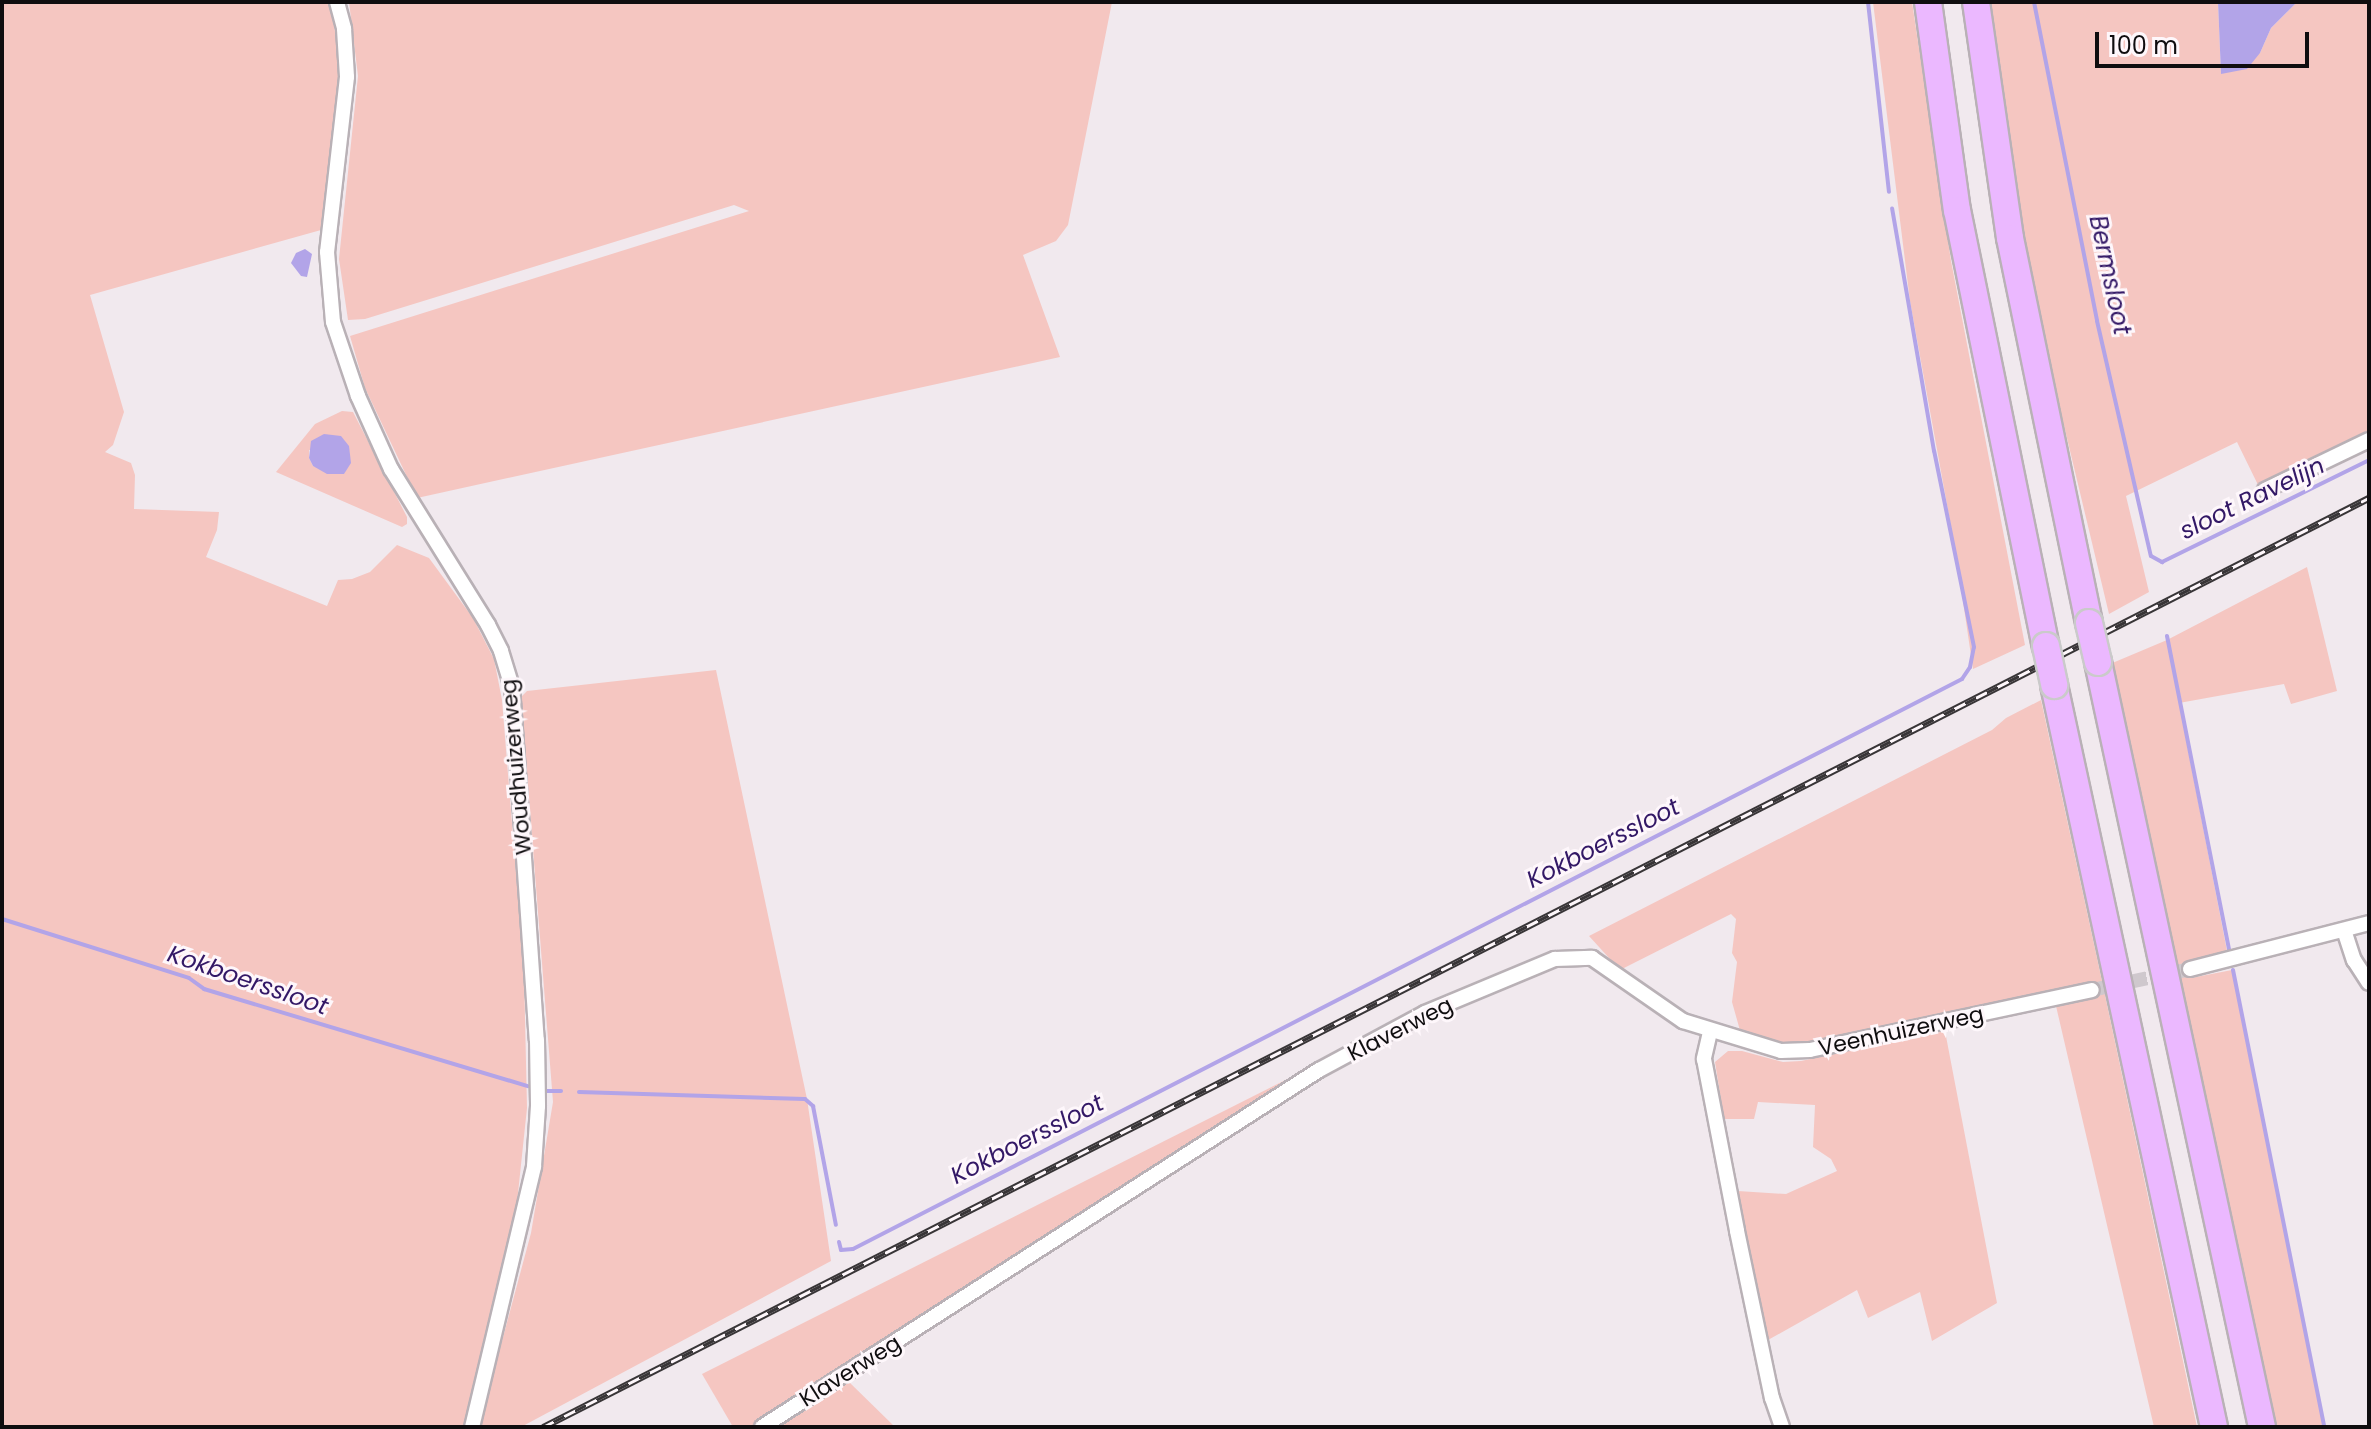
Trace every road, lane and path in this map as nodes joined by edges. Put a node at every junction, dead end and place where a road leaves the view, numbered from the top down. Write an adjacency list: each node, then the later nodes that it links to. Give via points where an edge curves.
1 (337, 2): 12 (street, Woudhuizerweg, via 347,77 327,252 333,322 391,469 488,625 512,686 538,1106 534,1167)
2 (1928, 2): 15 (highway, bridge, via 1957,210)
3 (1976, 2): 16 (highway, bridge, via 2010,238)
4 (2369, 440): 5 (street)
5 (2265, 490)
6 (2369, 923): 7 (street)
7 (2344, 930): 8 (street); 9 (street)
8 (2190, 969)
9 (2369, 983)
10 (2092, 990): 11 (street, Veenhuizerweg, via 1797,1052 1765,1049)
11 (1710, 1032): 13 (street, Klaverweg, via 1675,1016 1585,956 1555,959 1425,1013 1319,1070); 14 (street, via 1704,1059 1762,1353)
12 (472, 1427)
13 (762, 1427)
14 (1782, 1427)
15 (2214, 1427)
16 (2262, 1427)

